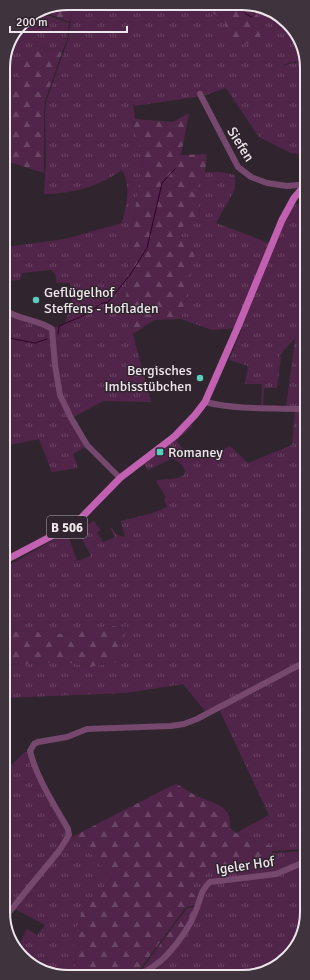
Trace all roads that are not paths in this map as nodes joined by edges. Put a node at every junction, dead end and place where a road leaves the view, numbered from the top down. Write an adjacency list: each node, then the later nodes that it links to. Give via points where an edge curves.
1 (200, 94): 2 (street, Siefen, via 238,167 251,177 267,184)
2 (300, 185)
3 (300, 191): 5 (main road, B 506, via 282,220)
4 (10, 313): 7 (street, via 52,329 60,395 87,445)
5 (205, 402): 6 (street, via 240,408); 7 (main road, B 506, via 174,436)
6 (300, 409)
7 (120, 478): 8 (main road, B 506, via 82,517)
8 (10, 558)
9 (300, 665): 11 (street, via 184,724 87,729 67,737 34,744 30,751 32,760 69,835)
10 (300, 863): 12 (street, Igeler Hof, via 276,874 210,882 203,890 194,915 177,942 167,955)
11 (10, 911)
12 (148, 970)

